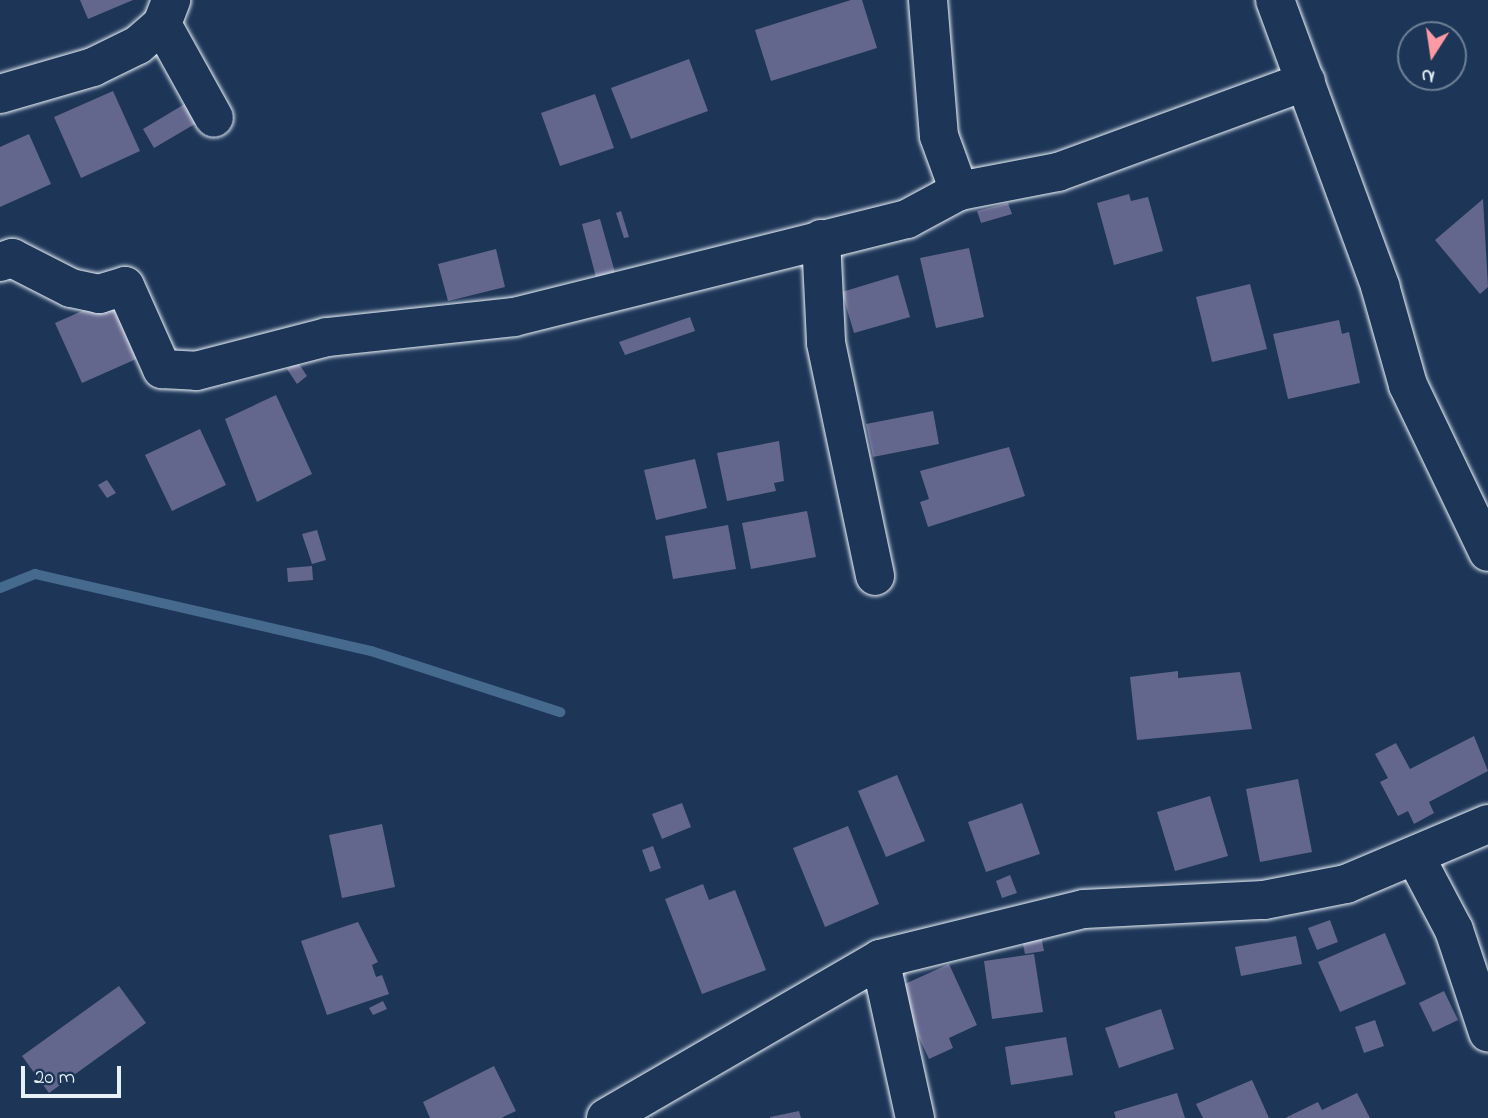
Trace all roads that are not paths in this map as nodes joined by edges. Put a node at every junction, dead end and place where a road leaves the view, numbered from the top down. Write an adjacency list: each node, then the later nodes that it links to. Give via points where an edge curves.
1 (928, 0): 7 (street, via 939,136)
2 (1275, 0): 4 (street)
3 (167, 12): 5 (street, via 93,67); 6 (street)
4 (1306, 82): 7 (street, via 1058,172); 10 (street, via 1380,286 1408,385)
5 (0, 94)
6 (214, 118)
7 (959, 191): 8 (street, via 907,219)
8 (821, 239): 9 (street, via 514,317 327,337 196,371 162,369 125,286 99,294 71,289 12,258); 11 (street, via 827,343)
9 (0, 262)
10 (1488, 552)
11 (875, 576)
12 (1488, 824): 13 (street)
13 (1416, 858): 14 (street, via 1305,892 1084,909); 15 (street, via 1454,930)
14 (880, 959): 16 (street); 17 (street)
15 (1488, 1032)
16 (606, 1118)
17 (915, 1118)

